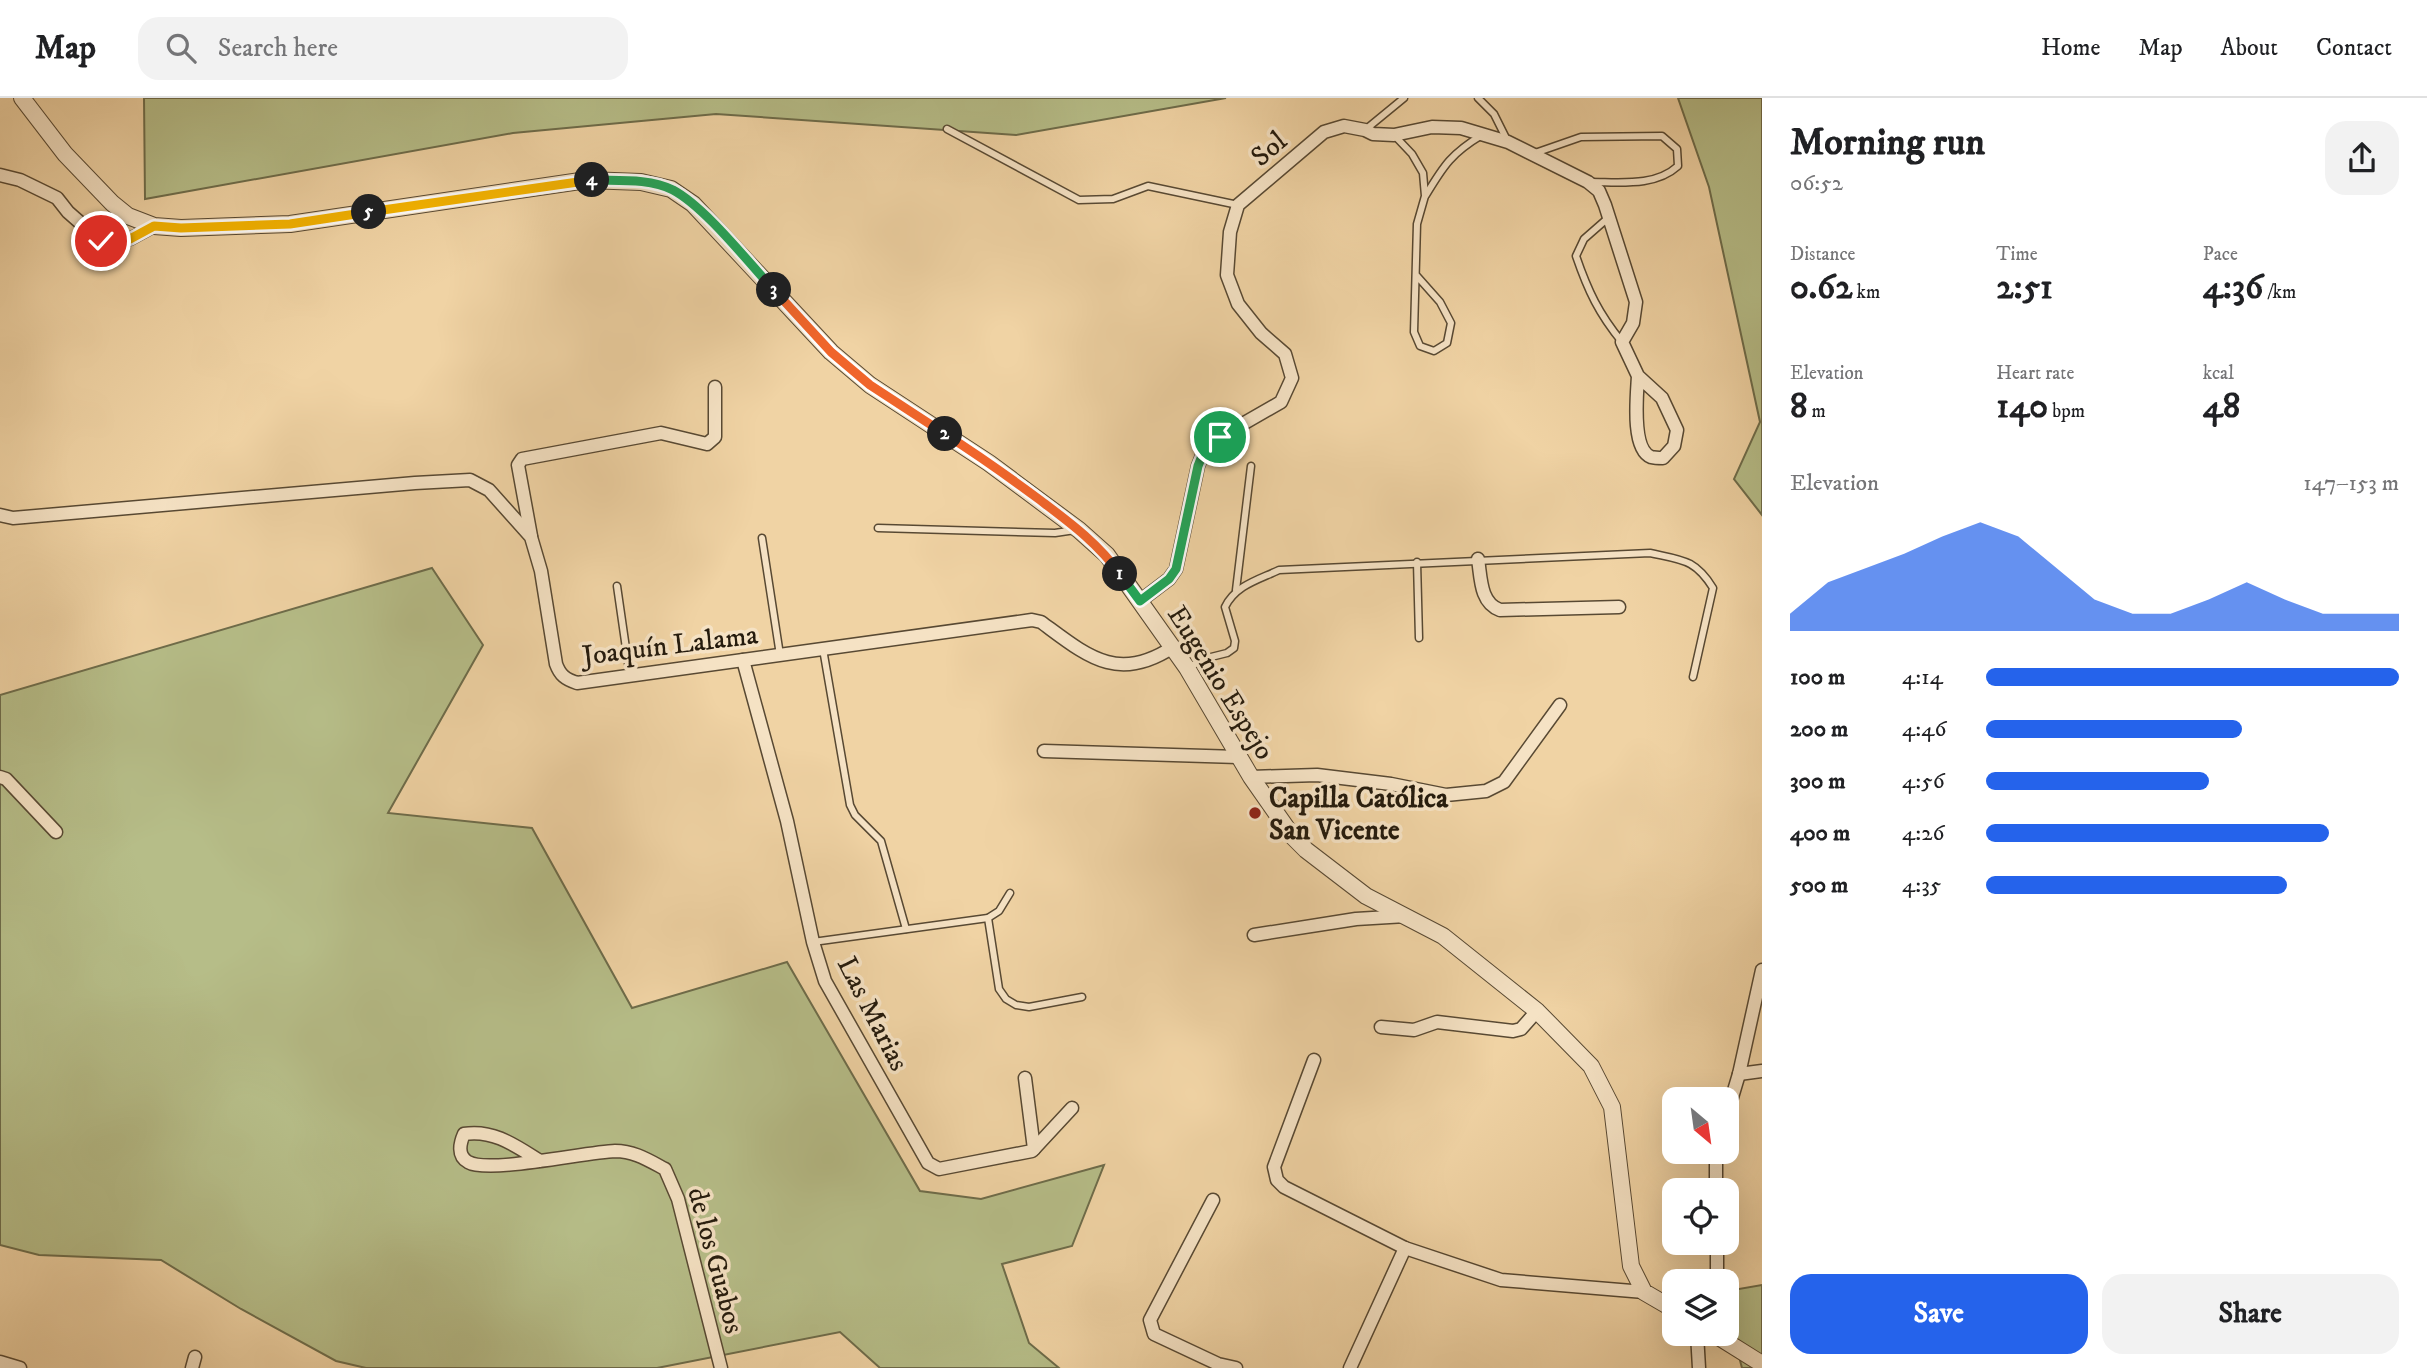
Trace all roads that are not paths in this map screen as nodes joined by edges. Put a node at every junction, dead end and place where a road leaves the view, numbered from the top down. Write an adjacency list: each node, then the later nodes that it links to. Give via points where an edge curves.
1 (22, 98): 15 (street, Eugenio Espejo, via 112,204)
2 (1404, 98): 5 (lane)
3 (1478, 98): 8 (lane, via 1494,114)
4 (947, 130): 13 (lane, via 1079,200 1114,200 1148,186)
5 (1365, 130): 7 (street, Sol); 13 (street, Sol, via 1345,126 1324,132)
6 (1482, 134): 7 (street, Sol, via 1432,128); 8 (street, Sol); 12 (lane, via 1446,162)
7 (1394, 135): 12 (lane, via 1423,173)
8 (1508, 142): 9 (street, Sol)
9 (1534, 154): 11 (street, Sol); 11 (lane, via 1581,137 1662,136 1677,149 1678,166 1668,175 1640,182)
10 (0, 175): 15 (street, via 57,198 101,241 130,239)
11 (1588, 182): 14 (street, via 1599,191)
12 (1425, 196): 16 (lane, via 1417,224)
13 (1238, 205): 30 (street, Sol, via 1230,232 1227,275 1238,304 1285,354 1292,378 1281,402 1204,451 1176,569)
14 (1608, 218): 17 (street, via 1636,302 1633,323); 17 (lane, via 1584,239 1576,257 1604,320)
15 (154, 226): 23 (street, Eugenio Espejo, via 290,224 587,180 641,181 671,189 693,204 831,352 870,385 989,463)
16 (1416, 275): 16 (lane, via 1414,332 1420,346 1434,351 1447,343 1451,323)
17 (1622, 342): 18 (street)
18 (1638, 376): 18 (street, via 1662,398 1677,430 1674,446 1663,458 1650,457 1641,447)
19 (715, 387): 24 (street, via 715,438 707,444 662,433 523,459 518,464)
20 (1251, 466): 29 (lane)
21 (0, 515): 24 (street, Joaquín Lalama, via 13,518 470,480 489,490)
22 (878, 528): 23 (lane)
23 (1079, 530): 30 (street, Eugenio Espejo, via 1107,555)
24 (531, 537): 38 (street, Joaquín Lalama, via 559,673 577,683)
25 (762, 538): 35 (lane)
26 (1478, 559): 27 (lane); 31 (street, via 1487,602 1500,610); 39 (lane, via 1650,554 1685,561 1702,570 1713,588)
27 (1417, 562): 29 (lane, via 1279,570); 32 (lane)
28 (617, 586): 38 (lane)
29 (1236, 590): 37 (lane, via 1225,607 1234,648)
30 (1140, 601): 33 (street, Eugenio Espejo)
31 (1619, 607)
32 (1419, 638)
33 (1173, 648): 34 (street, Joaquín Lalama, via 1144,662 1101,661 1032,620); 37 (street, Eugenio Espejo)
34 (823, 649): 35 (street, Joaquín Lalama); 49 (lane, via 850,805 881,841)
35 (780, 655): 36 (street, Joaquín Lalama)
36 (743, 660): 38 (street, Joaquín Lalama); 51 (street, Las Marias, via 787,821)
37 (1187, 668): 42 (street, Eugenio Espejo)
38 (630, 676)
39 (1693, 677)
40 (1560, 705): 44 (street, via 1504,782 1486,791 1446,795 1317,775)
41 (1044, 751): 42 (street)
42 (1238, 757): 44 (street, Eugenio Espejo)
43 (0, 777): 45 (street)
44 (1251, 777): 47 (street, Eugenio Espejo, via 1306,850 1366,896)
45 (56, 832)
46 (1010, 893): 48 (lane, via 999,911)
47 (1406, 916): 50 (street); 54 (street, Eugenio Espejo, via 1443,936)
48 (988, 918): 49 (lane); 53 (lane, via 999,989 1006,999 1029,1007)
49 (906, 929): 51 (lane)
50 (1254, 935)
51 (813, 942): 62 (street, Las Marias, via 825,981 928,1163 939,1169)
52 (1762, 970): 58 (street)
53 (1082, 996)
54 (1537, 1010): 55 (street, via 1521,1029 1513,1031 1437,1022 1414,1030); 66 (street, Eugenio Espejo, via 1591,1066 1612,1107 1630,1266)
55 (1381, 1027)
56 (1314, 1060): 65 (street, via 1274,1167 1277,1180)
57 (1762, 1071): 58 (street)
58 (1739, 1074): 60 (street)
59 (1025, 1078): 62 (street)
60 (1735, 1087)
61 (1072, 1108): 62 (street)
62 (1034, 1149)
63 (540, 1161): 63 (street, de los Guabos, via 484,1167 468,1162 461,1155 460,1144 464,1133 498,1136); 73 (street, de los Guabos, via 633,1153 665,1169 678,1199)
64 (1213, 1200): 74 (street, via 1150,1327 1154,1334)
65 (1405, 1248): 66 (street, via 1501,1280); 75 (street)
66 (1644, 1292): 67 (street)
67 (1662, 1302)
68 (1698, 1346): 76 (street)
69 (1735, 1346): 71 (street)
70 (0, 1362): 72 (street)
71 (1762, 1364)
72 (20, 1368)
73 (721, 1368)
74 (1236, 1368)
75 (1350, 1368)
76 (1699, 1368)

